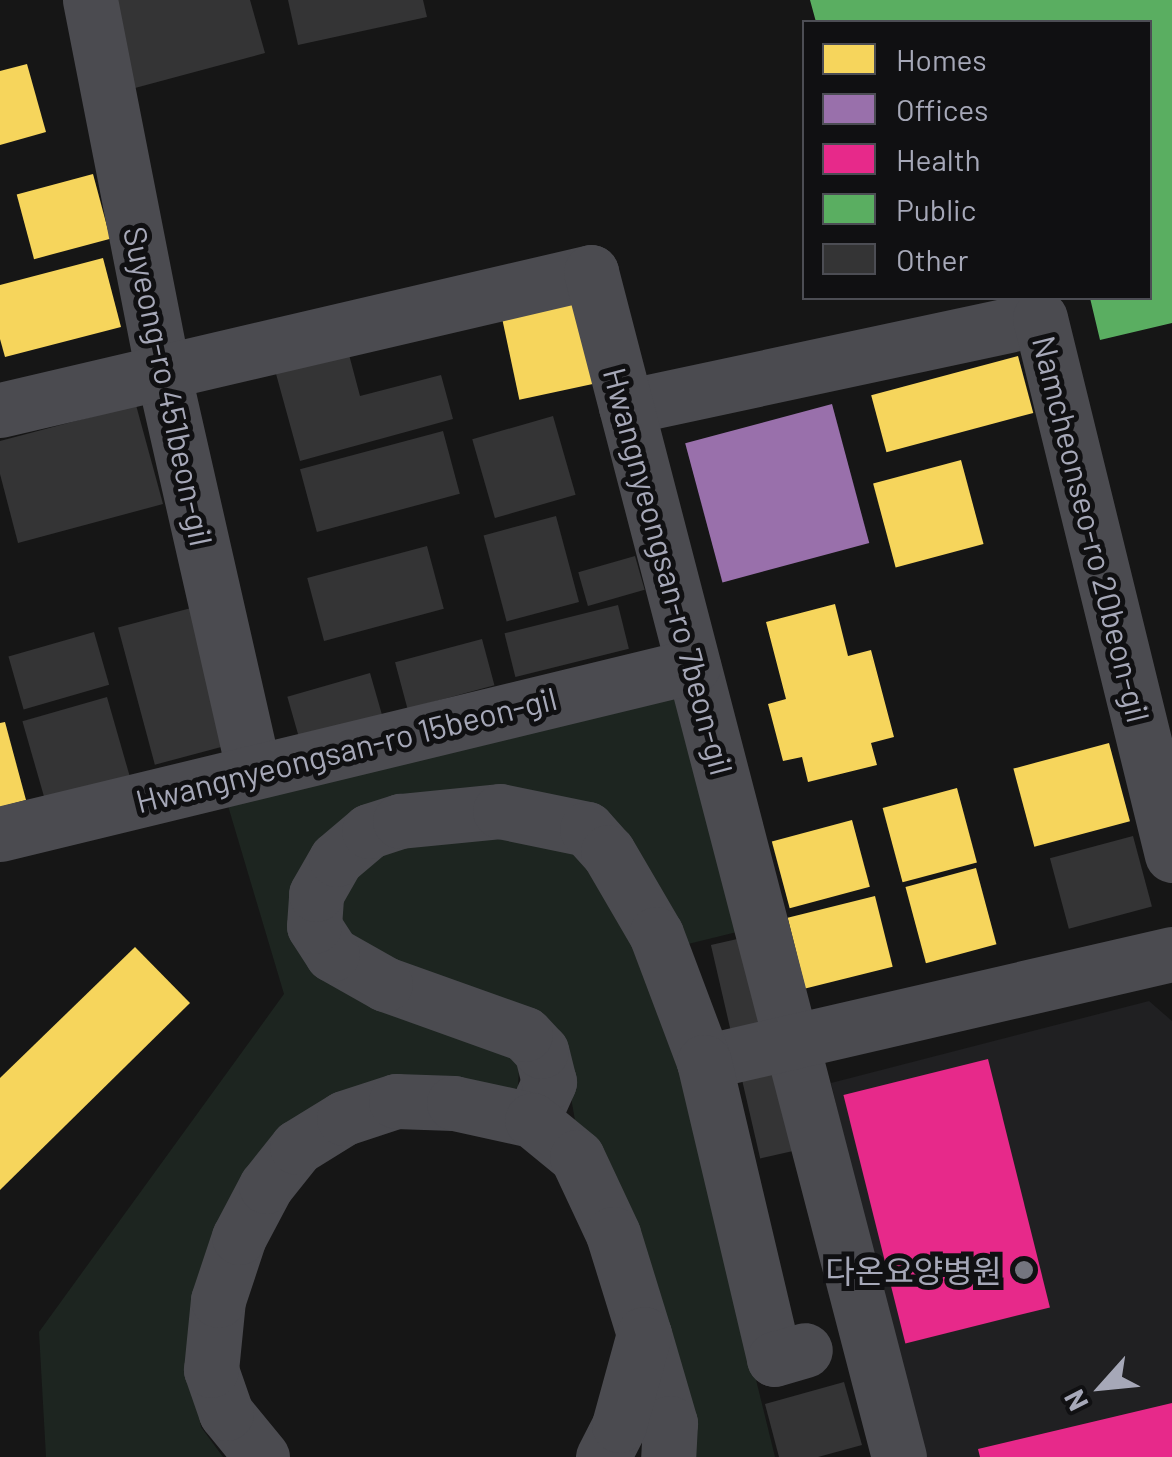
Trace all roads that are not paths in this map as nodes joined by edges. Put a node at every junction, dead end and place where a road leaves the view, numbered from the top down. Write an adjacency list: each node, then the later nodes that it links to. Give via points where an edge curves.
1 (90, 0): 2 (street, Suyeong-ro 451beon-gil)
2 (163, 372): 3 (street, Hwangnyeongsan-ro 7beon-gil, via 591,272); 4 (street, Hwangnyeongsan-ro 7beon-gil); 6 (street, Suyeong-ro 451beon-gil)
3 (626, 407): 5 (street, Hwangnyeongsan-ro 7beon-gil); 8 (street, Namcheonseo-ro 20beon-gil, via 1040,318)
4 (0, 410)
5 (693, 666): 6 (street, Hwangnyeongsan-ro 15beon-gil); 10 (street, Hwangnyeongsan-ro 7beon-gil)
6 (254, 771): 7 (street, Hwangnyeongsan-ro 15beon-gil)
7 (0, 834)
8 (1172, 855)
9 (1172, 954): 10 (street)
10 (791, 1041): 11 (street); 18 (street, Hwangnyeongsan-ro 7beon-gil)
11 (704, 1062): 12 (street, via 656,934 588,829 500,810 400,821 369,832 336,859 316,894 314,926 332,954 385,984 524,1034 541,1051 549,1082); 14 (street, via 774,1358)
12 (532, 1120): 13 (street, via 577,1157 612,1234); 15 (street, via 454,1104 396,1101 344,1118 297,1147 266,1186 239,1238 218,1300 211,1370 226,1413)
13 (644, 1334): 16 (street, via 619,1425); 17 (street, via 670,1423)
14 (805, 1350)
15 (262, 1457)
16 (603, 1457)
17 (668, 1457)
18 (898, 1457)

